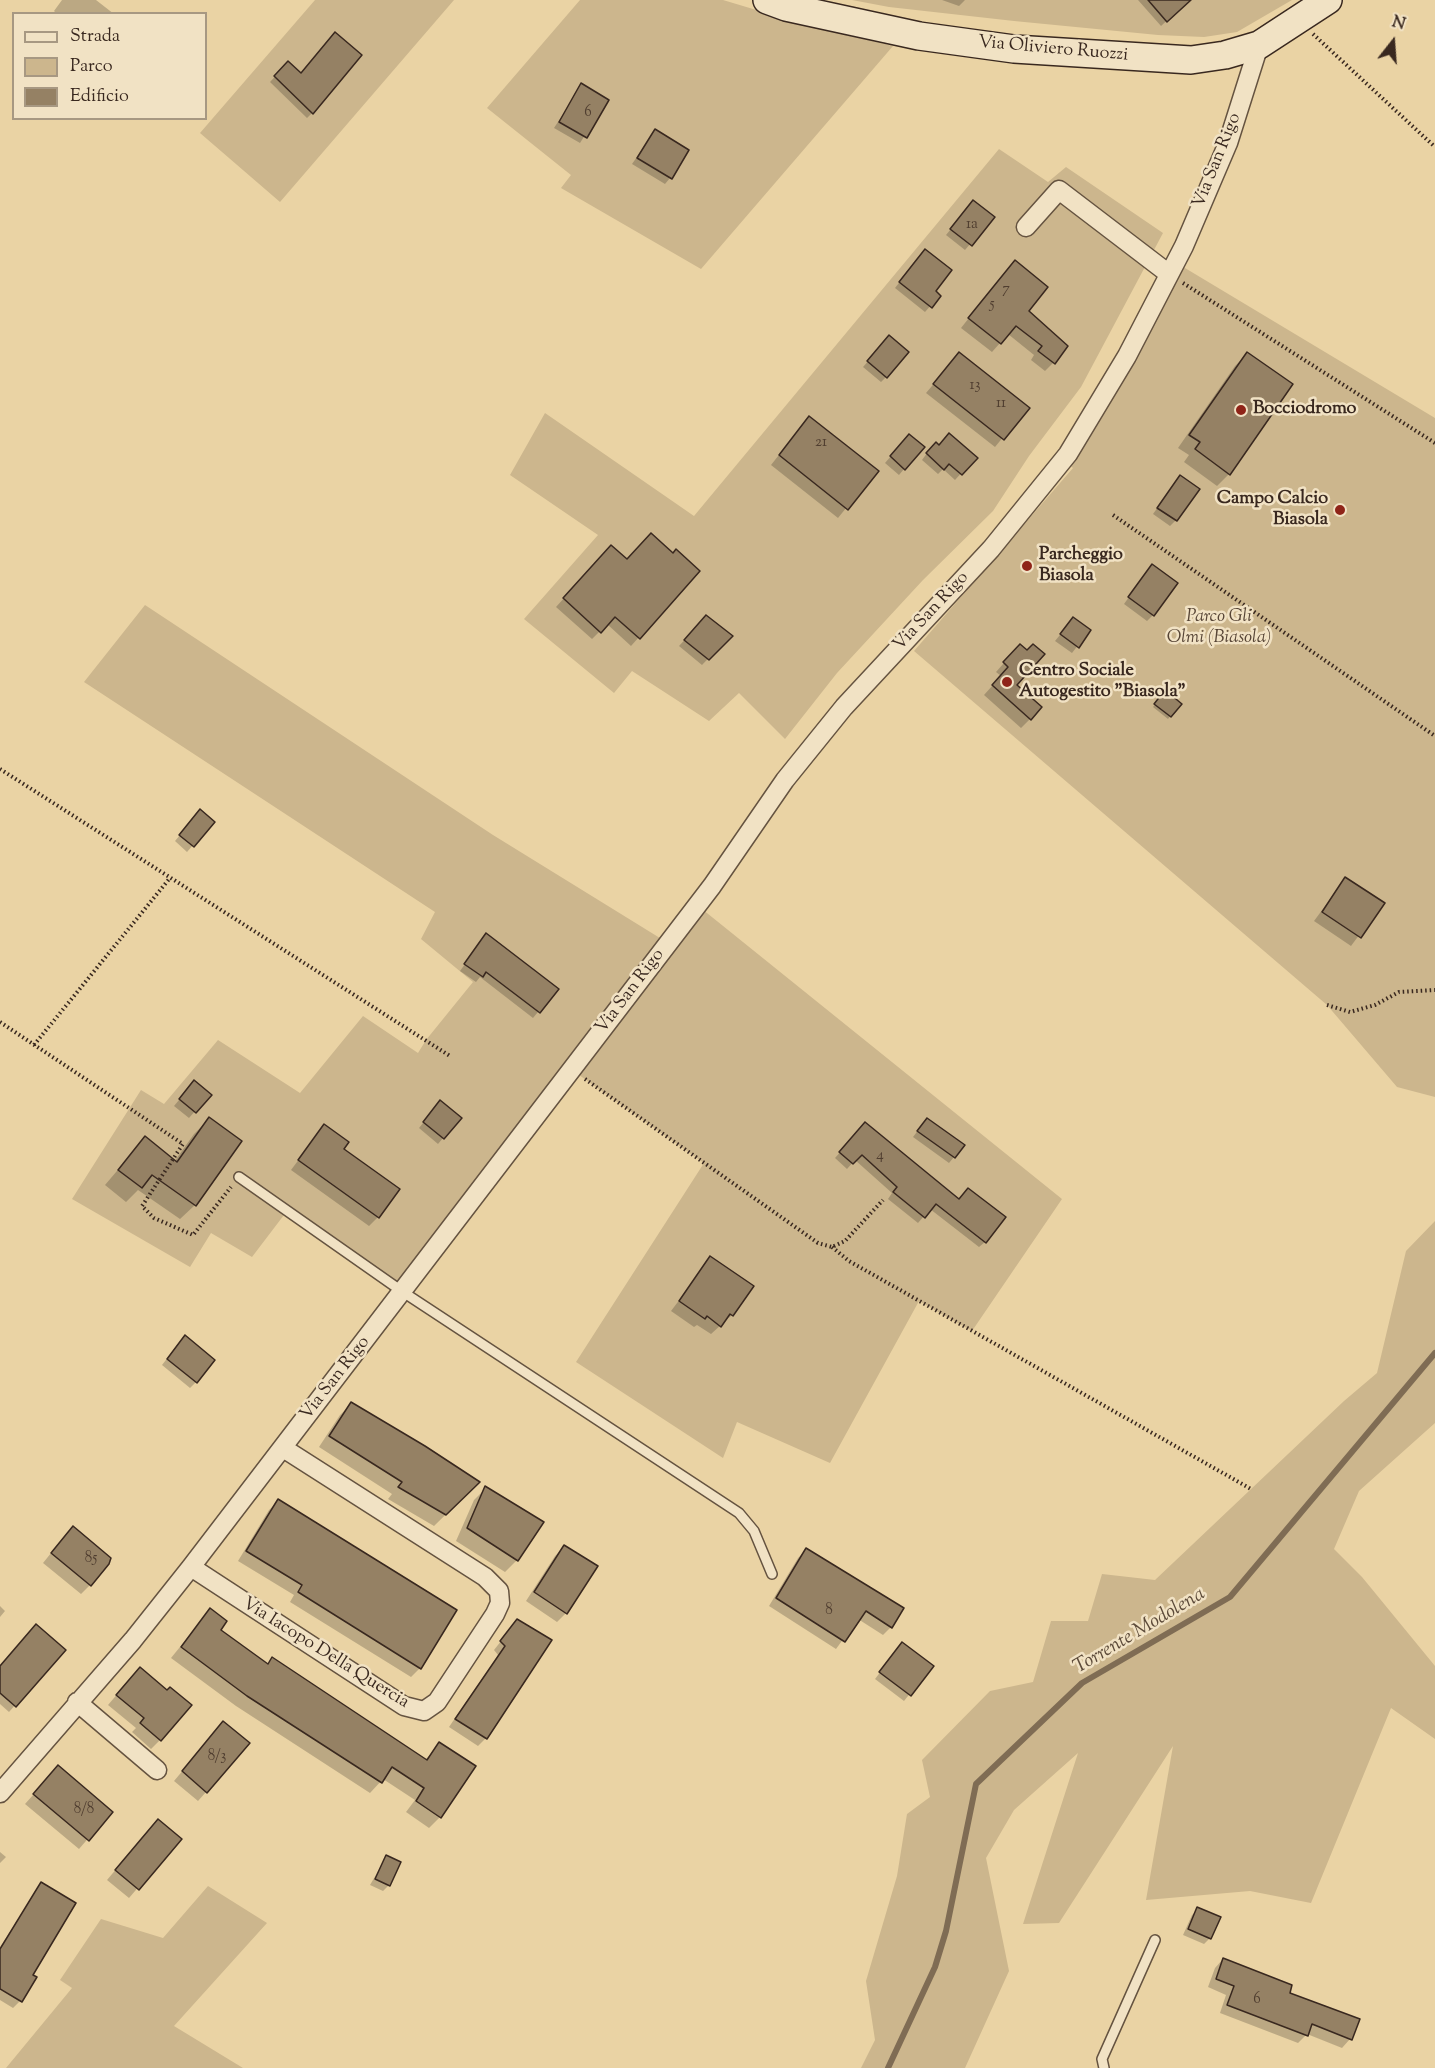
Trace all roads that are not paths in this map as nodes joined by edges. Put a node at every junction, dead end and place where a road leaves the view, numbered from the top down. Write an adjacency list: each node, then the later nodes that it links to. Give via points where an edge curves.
1 (767, 0): 3 (street, Via Oliviero Ruozzi, via 919,36 1014,49 1191,60)
2 (1328, 0): 3 (street, Via Oliviero Ruozzi)
3 (1259, 45): 5 (street, Via San Rigo, via 1228,143)
4 (1026, 226): 5 (street, via 1059,190)
5 (1169, 274): 7 (street, Via San Rigo, via 1128,356 1068,454 991,549 785,780 712,886)
6 (239, 1177): 7 (lane)
7 (403, 1292): 8 (street, Via San Rigo); 10 (lane, via 739,1513 754,1531)
8 (283, 1448): 9 (street, Via San Rigo); 9 (street, Via Iacopo Della Quercia, via 486,1577 499,1591 500,1603 495,1614 437,1702 424,1711 404,1706)
9 (191, 1567): 11 (street, Via San Rigo)
10 (772, 1574)
11 (77, 1702): 12 (street); 13 (street, Via San Rigo)
12 (157, 1770)
13 (0, 1793)
14 (1155, 1940): 15 (lane, via 1102,2059)
15 (1104, 2068)

